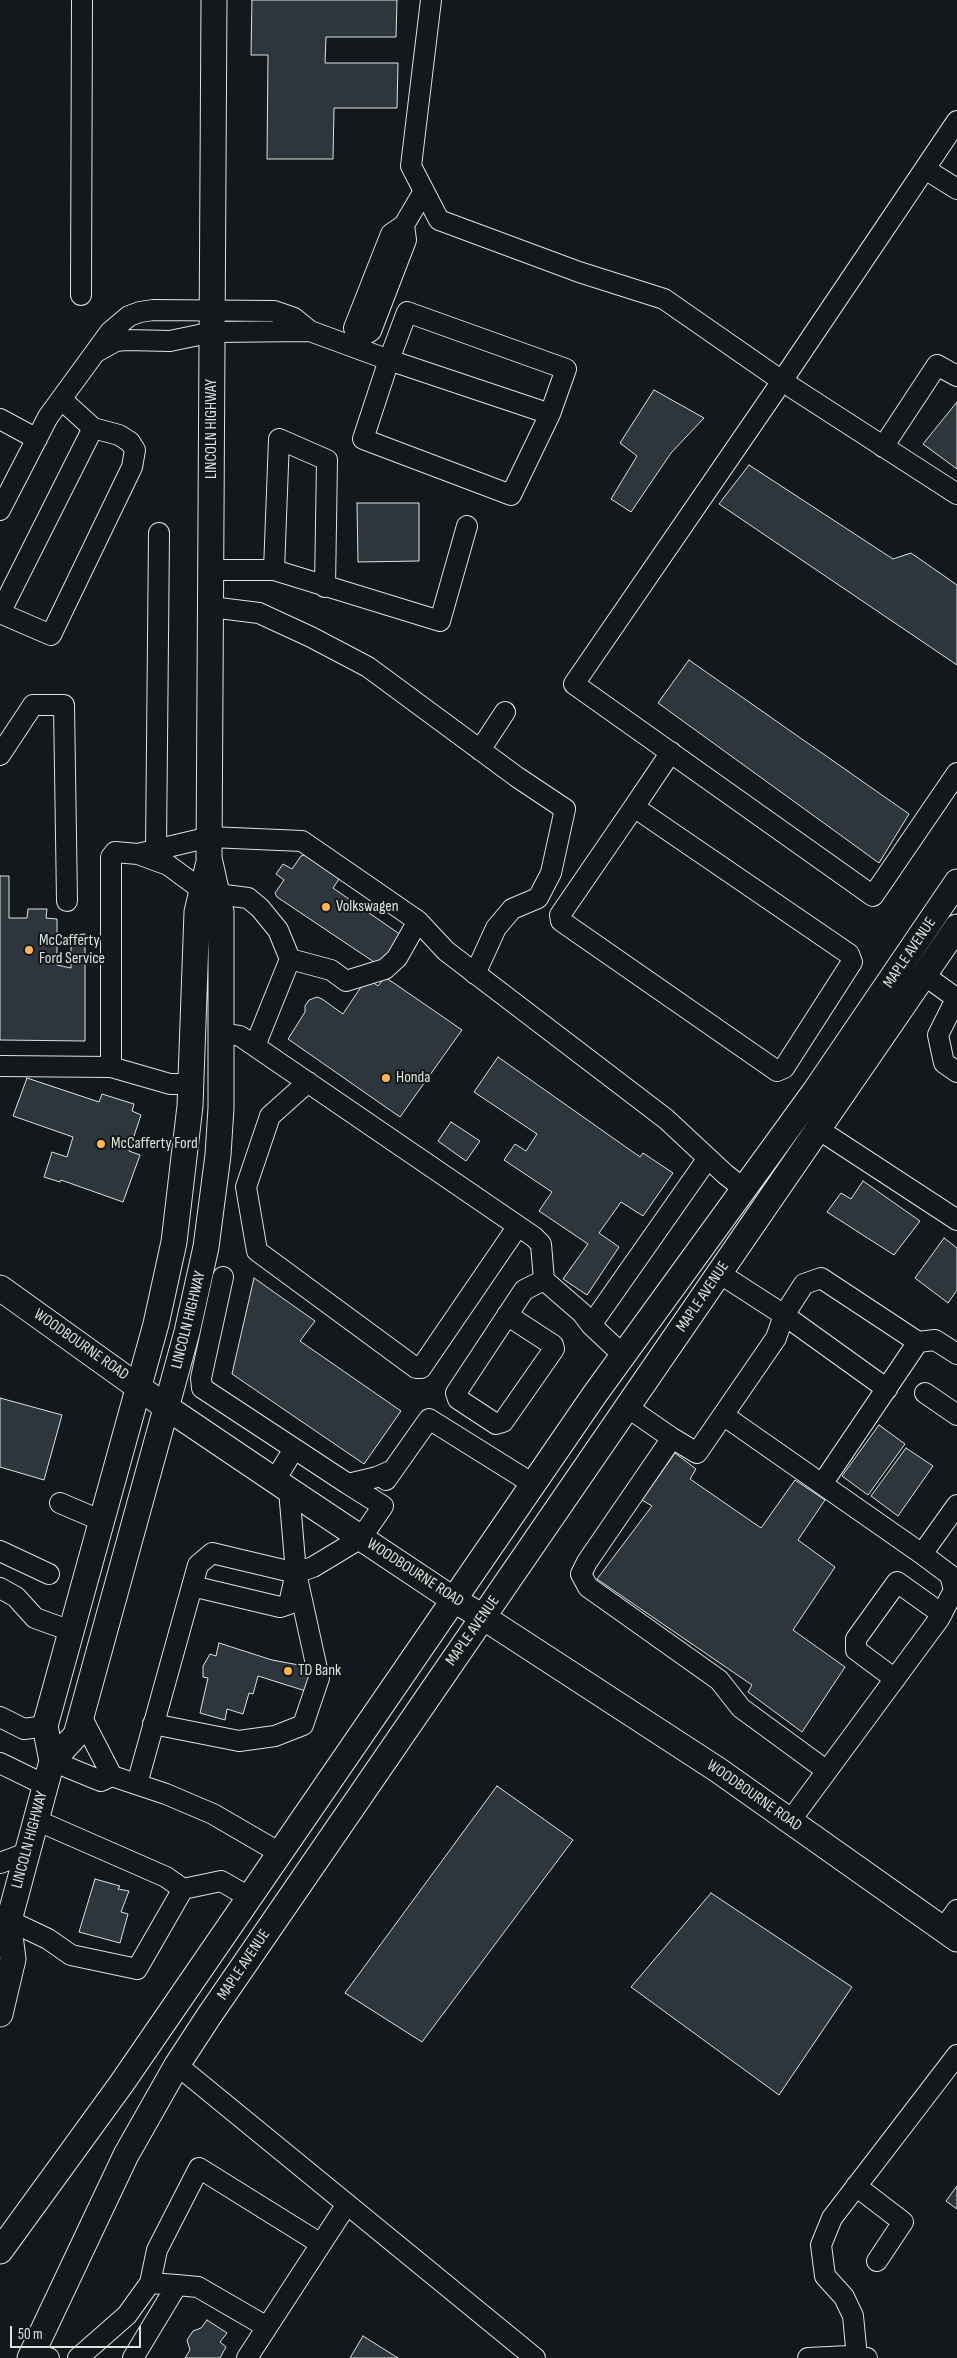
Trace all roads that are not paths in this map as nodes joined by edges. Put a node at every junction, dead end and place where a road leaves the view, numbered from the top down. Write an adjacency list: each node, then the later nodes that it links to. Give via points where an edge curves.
1 (82, 0): 8 (street)
2 (214, 0): 9 (main road, LINCOLN HIGHWAY)
3 (430, 0): 7 (street, via 411,166)
4 (957, 121): 5 (street)
5 (925, 169): 6 (street); 14 (street)
6 (957, 188)
7 (424, 191): 10 (street, via 404,225 391,234 354,328); 14 (street, via 438,220 579,272 664,299)
8 (81, 295)
9 (213, 321): 10 (street, via 274,311 294,318 310,331); 11 (street, via 170,341 116,341); 11 (street, via 153,310 135,314 119,322); 25 (main road, LINCOLN HIGHWAY)
10 (360, 343): 12 (street)
11 (94, 353): 15 (street)
12 (389, 360): 16 (street); 16 (street, via 407,312 566,369); 16 (street, via 363,439 511,495)
13 (957, 376): 20 (street, via 938,365)
14 (782, 381): 20 (street); 32 (street, via 574,684)
15 (61, 399): 18 (street); 19 (street)
16 (550, 414)
17 (0, 418): 19 (street)
18 (93, 428): 29 (street); 29 (street, via 119,435 130,442 135,450 132,467 51,635)
19 (36, 439): 22 (street)
20 (883, 447): 21 (street)
21 (957, 494)
22 (0, 510)
23 (466, 526): 27 (street, via 440,621)
24 (159, 533): 37 (street)
25 (211, 570): 26 (street); 28 (main road, LINCOLN HIGHWAY)
26 (274, 570): 27 (street); 27 (street, via 279,439 327,460)
27 (326, 587)
28 (211, 607): 31 (street, via 259,613 368,667); 36 (main road, LINCOLN HIGHWAY)
29 (0, 613)
30 (505, 712): 31 (street)
31 (480, 750): 44 (street, via 565,808 551,873 538,898 512,909 496,928)
32 (671, 752): 34 (street, via 873,896); 35 (street)
33 (0, 756): 40 (street, via 33,705 64,705)
34 (957, 773)
35 (634, 807): 35 (street, via 849,954 852,962 784,1068 776,1070 561,921 560,915)
36 (210, 848): 37 (street); 39 (main road, LINCOLN HIGHWAY); 41 (street, via 302,841)
37 (147, 851): 39 (street); 50 (street, via 115,852 111,857)
38 (957, 882): 56 (main road, MAPLE AVENUE)
39 (210, 892): 43 (street, via 248,898 260,908 278,930); 47 (main road, LINCOLN HIGHWAY, via 221,912); 53 (main road, LINCOLN HIGHWAY, via 197,912)
40 (67, 901)
41 (418, 921): 43 (street, via 397,958 385,969 346,981 331,970); 44 (street, via 446,952)
42 (957, 927): 45 (main road, MAPLE AVENUE)
43 (290, 959): 48 (street)
44 (474, 974): 55 (street, via 666,1119)
45 (924, 975): 46 (street); 54 (main road, MAPLE AVENUE)
46 (957, 998): 51 (street, via 938,1035 944,1063)
47 (222, 1034): 48 (street, via 240,1036); 66 (main road, LINCOLN HIGHWAY, via 221,1108 212,1207 197,1291)
48 (255, 1046): 52 (street)
49 (0, 1066): 50 (street)
50 (111, 1068): 53 (street, via 170,1084)
51 (957, 1072)
52 (308, 1082): 58 (street); 58 (street, via 270,1116 246,1187 257,1251 416,1368 421,1368)
53 (191, 1084): 70 (main road, LINCOLN HIGHWAY, via 174,1242)
54 (818, 1129): 57 (street); 59 (main road, MAPLE AVENUE)
55 (708, 1158): 56 (street); 65 (street)
56 (744, 1189): 69 (main road, MAPLE AVENUE)
57 (957, 1220)
58 (518, 1226): 61 (street, via 541,1244)
59 (719, 1273): 64 (street); 75 (main road, MAPLE AVENUE)
60 (223, 1277): 66 (street)
61 (544, 1280): 63 (street, via 524,1290); 65 (street)
62 (0, 1288): 70 (main road, WOODBOURNE ROAD)
63 (507, 1315): 73 (street, via 456,1393 458,1399); 73 (street, via 554,1349 503,1422 496,1424)
64 (784, 1316): 67 (street, via 804,1284 821,1278); 71 (street); 76 (street, via 776,1338)
65 (591, 1325): 69 (street)
66 (197, 1340): 74 (main road, LINCOLN HIGHWAY); 80 (street, via 202,1388)
67 (918, 1342): 68 (street, via 935,1340); 71 (street)
68 (957, 1354)
69 (623, 1356): 83 (main road, MAPLE AVENUE)
70 (139, 1386): 74 (main road, WOODBOURNE ROAD); 89 (main road, LINCOLN HIGHWAY)
71 (887, 1389): 84 (street)
72 (925, 1393): 77 (street)
73 (466, 1404): 78 (street)
74 (166, 1407): 85 (main road, WOODBOURNE ROAD); 103 (main road, LINCOLN HIGHWAY)
75 (627, 1408): 79 (street); 100 (main road, MAPLE AVENUE)
76 (723, 1415): 79 (street, via 697,1453); 84 (street)
77 (957, 1415)
78 (450, 1431): 81 (street, via 430,1419); 83 (street)
79 (672, 1438): 109 (street, via 581,1574 588,1587 719,1680 741,1708)
80 (294, 1449): 82 (street); 85 (street)
81 (393, 1470): 82 (street); 86 (street)
82 (348, 1484): 86 (street)
83 (534, 1484): 98 (main road, MAPLE AVENUE)
84 (822, 1484): 92 (street)
85 (282, 1485): 90 (main road, WOODBOURNE ROAD); 93 (street)
86 (372, 1499): 90 (street, via 383,1506)
87 (60, 1503): 89 (street)
88 (957, 1505): 92 (street)
89 (102, 1521): 101 (main road, LINCOLN HIGHWAY)
90 (361, 1538): 93 (street, via 314,1567); 98 (main road, WOODBOURNE ROAD)
91 (0, 1551): 94 (street)
92 (922, 1554): 97 (street, via 950,1575)
93 (296, 1573): 95 (street, via 212,1554 198,1565); 95 (street, via 289,1604 280,1607); 105 (street, via 319,1678 303,1725 275,1736 239,1741)
94 (49, 1574)
95 (192, 1586): 105 (street)
96 (0, 1588): 101 (street, via 16,1597 35,1618)
97 (956, 1588): 99 (street)
98 (454, 1600): 100 (main road, WOODBOURNE ROAD); 116 (main road, MAPLE AVENUE)
99 (942, 1614): 102 (street); 102 (street, via 897,1582 856,1639 856,1650)
100 (483, 1617): 114 (main road, WOODBOURNE ROAD, via 710,1764); 125 (main road, MAPLE AVENUE)
101 (72, 1631): 106 (main road, LINCOLN HIGHWAY)
102 (895, 1678): 109 (street)
103 (81, 1716): 107 (main road, LINCOLN HIGHWAY, via 76,1735); 110 (street)
104 (0, 1717): 106 (street)
105 (153, 1724): 111 (street)
106 (34, 1728): 107 (main road, LINCOLN HIGHWAY)
107 (52, 1761): 110 (street, via 101,1781); 112 (main road, LINCOLN HIGHWAY)
108 (0, 1763): 112 (street)
109 (827, 1771): 114 (street)
110 (112, 1776): 111 (street)
111 (137, 1784): 116 (street, via 212,1814)
112 (44, 1785): 113 (main road, LINCOLN HIGHWAY)
113 (36, 1820): 115 (main road, LINCOLN HIGHWAY); 118 (street, via 166,1877)
114 (790, 1821): 121 (main road, WOODBOURNE ROAD)
115 (27, 1853): 117 (street); 120 (main road, LINCOLN HIGHWAY)
116 (280, 1853): 119 (main road, MAPLE AVENUE)
117 (0, 1863)
118 (183, 1889): 119 (street, via 221,1881); 120 (street, via 137,1969 71,1955 48,1938)
119 (250, 1898): 122 (main road, MAPLE AVENUE)
120 (5, 1916): 123 (main road, LINCOLN HIGHWAY, via 13,1958)
121 (952, 1926)
122 (182, 1996): 125 (main road, via 173,2034); 129 (main road, MAPLE AVENUE)
123 (0, 2014)
124 (957, 2055): 126 (street)
125 (178, 2065): 127 (street); 135 (main road, MAPLE AVENUE, via 122,2164)
126 (856, 2186): 130 (street, via 903,2222); 134 (street, via 832,2218 821,2245 825,2276 844,2297 853,2316)
127 (346, 2204): 128 (street); 139 (street)
128 (321, 2244): 131 (street, via 199,2168 156,2250); 133 (street)
129 (0, 2251)
130 (877, 2261)
131 (150, 2283): 132 (street); 136 (street, via 127,2315)
132 (178, 2285): 133 (street, via 198,2287); 137 (street)
133 (267, 2326): 138 (street)
134 (862, 2357): 140 (street)
135 (36, 2358)
136 (78, 2358)
137 (133, 2358)
138 (247, 2358)
139 (536, 2358)
140 (808, 2358)

